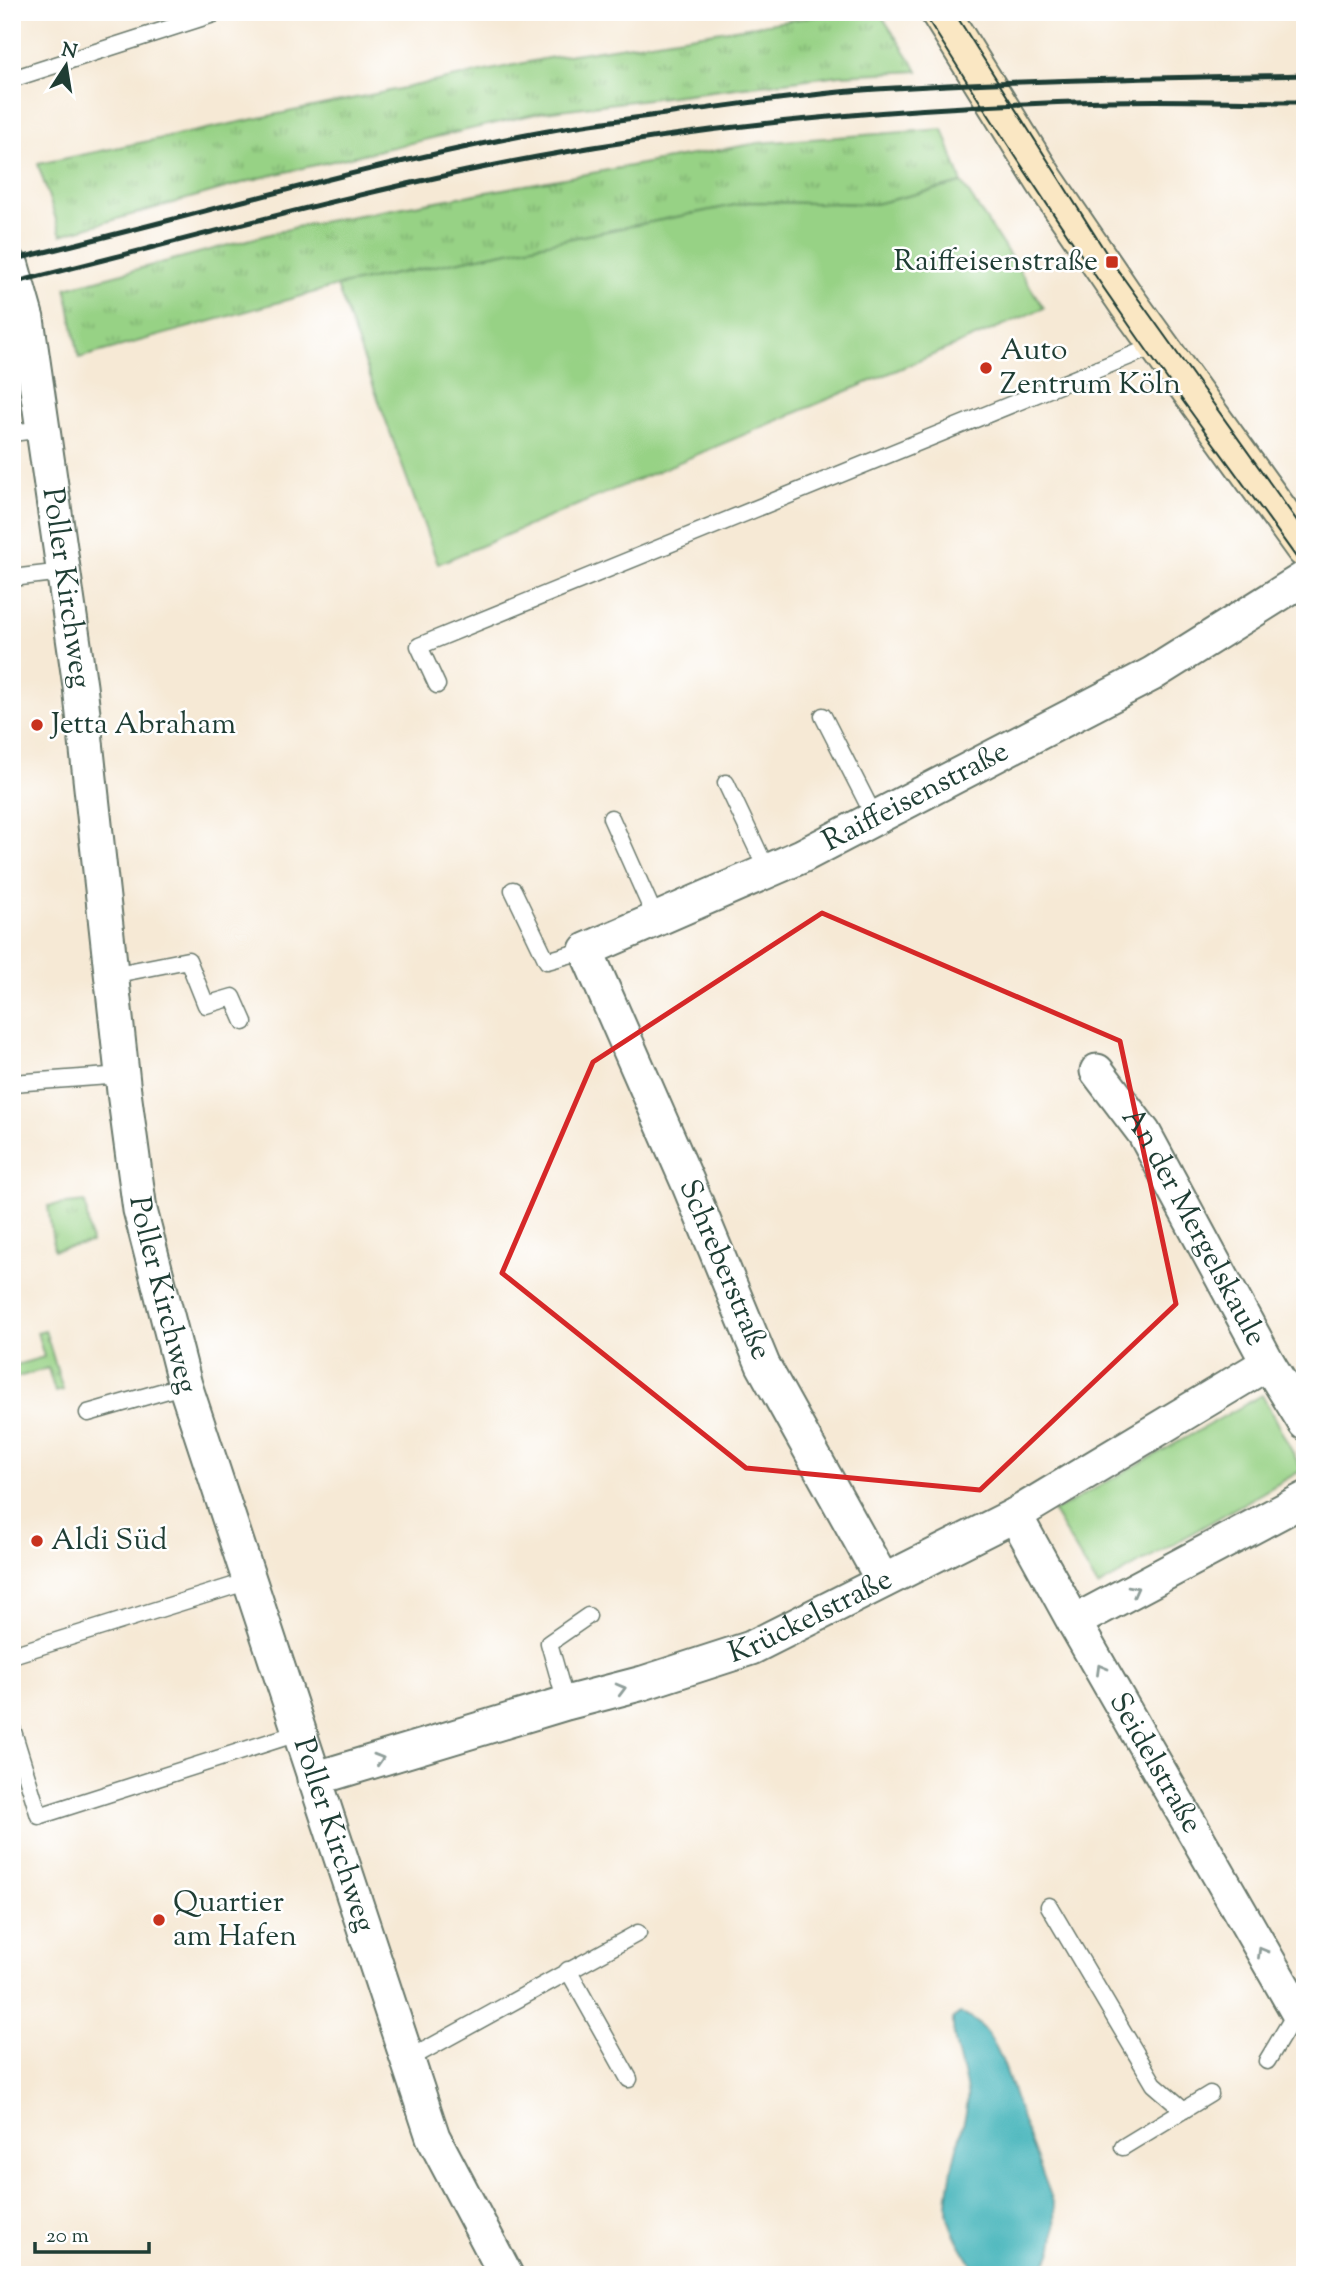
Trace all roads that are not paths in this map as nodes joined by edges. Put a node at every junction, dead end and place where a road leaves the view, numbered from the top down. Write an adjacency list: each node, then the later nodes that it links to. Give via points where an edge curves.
1 (220, 12): 3 (lane)
2 (940, 12): 5 (main road, via 1045,181)
3 (12, 79)
4 (12, 266): 6 (street, Poller Kirchweg, via 27,319)
5 (1157, 345): 7 (main road); 11 (lane, via 419,646)
6 (28, 431): 8 (street, Poller Kirchweg)
7 (1305, 548)
8 (63, 572): 9 (lane); 20 (street, Poller Kirchweg)
9 (12, 578)
10 (1305, 578): 15 (street, Raiffeisenstraße, via 1152,674)
11 (437, 685)
12 (823, 716): 15 (lane)
13 (726, 783): 16 (lane)
14 (611, 818): 18 (lane)
15 (875, 818): 16 (street, Raiffeisenstraße)
16 (767, 870): 18 (street, Raiffeisenstraße)
17 (513, 890): 19 (lane, via 547,961)
18 (656, 919): 19 (street, Raiffeisenstraße)
19 (586, 950): 32 (street, Schreberstraße, via 763,1365)
20 (112, 975): 21 (lane, via 188,960 206,1005 233,997); 23 (street, Poller Kirchweg)
21 (244, 1022)
22 (1097, 1071): 25 (street, An der Mergelskaule, via 1144,1133)
23 (123, 1075): 24 (lane); 26 (street, Poller Kirchweg, via 140,1210)
24 (12, 1083)
25 (1268, 1363): 28 (street, An der Mergelskaule); 30 (street, Krückelstraße)
26 (184, 1385): 27 (lane); 31 (street, Poller Kirchweg)
27 (88, 1413)
28 (1305, 1423)
29 (1305, 1499): 34 (street, one-way to 29)
30 (1015, 1515): 32 (street, Krückelstraße); 34 (street, Seidelstraße)
31 (248, 1581): 35 (lane); 38 (street, Poller Kirchweg)
32 (883, 1581): 36 (street, Krückelstraße, one-way to 32, via 751,1648)
33 (587, 1616): 36 (lane, via 550,1643)
34 (1074, 1622): 43 (street, Seidelstraße, one-way to 34)
35 (12, 1655)
36 (566, 1703): 39 (street, Krückelstraße, one-way to 36)
37 (12, 1728): 38 (lane, via 39,1816)
38 (298, 1733): 39 (street, Poller Kirchweg)
39 (314, 1779): 44 (street, Poller Kirchweg)
40 (1049, 1906): 48 (lane, via 1154,2084)
41 (638, 1933): 42 (lane)
42 (568, 1970): 44 (lane); 46 (lane)
43 (1301, 2009): 45 (lane)
44 (407, 2060): 50 (street, Poller Kirchweg, via 433,2137)
45 (1267, 2061)
46 (629, 2079)
47 (1210, 2094): 48 (lane)
48 (1184, 2110): 49 (lane)
49 (1123, 2147)
50 (506, 2275)

